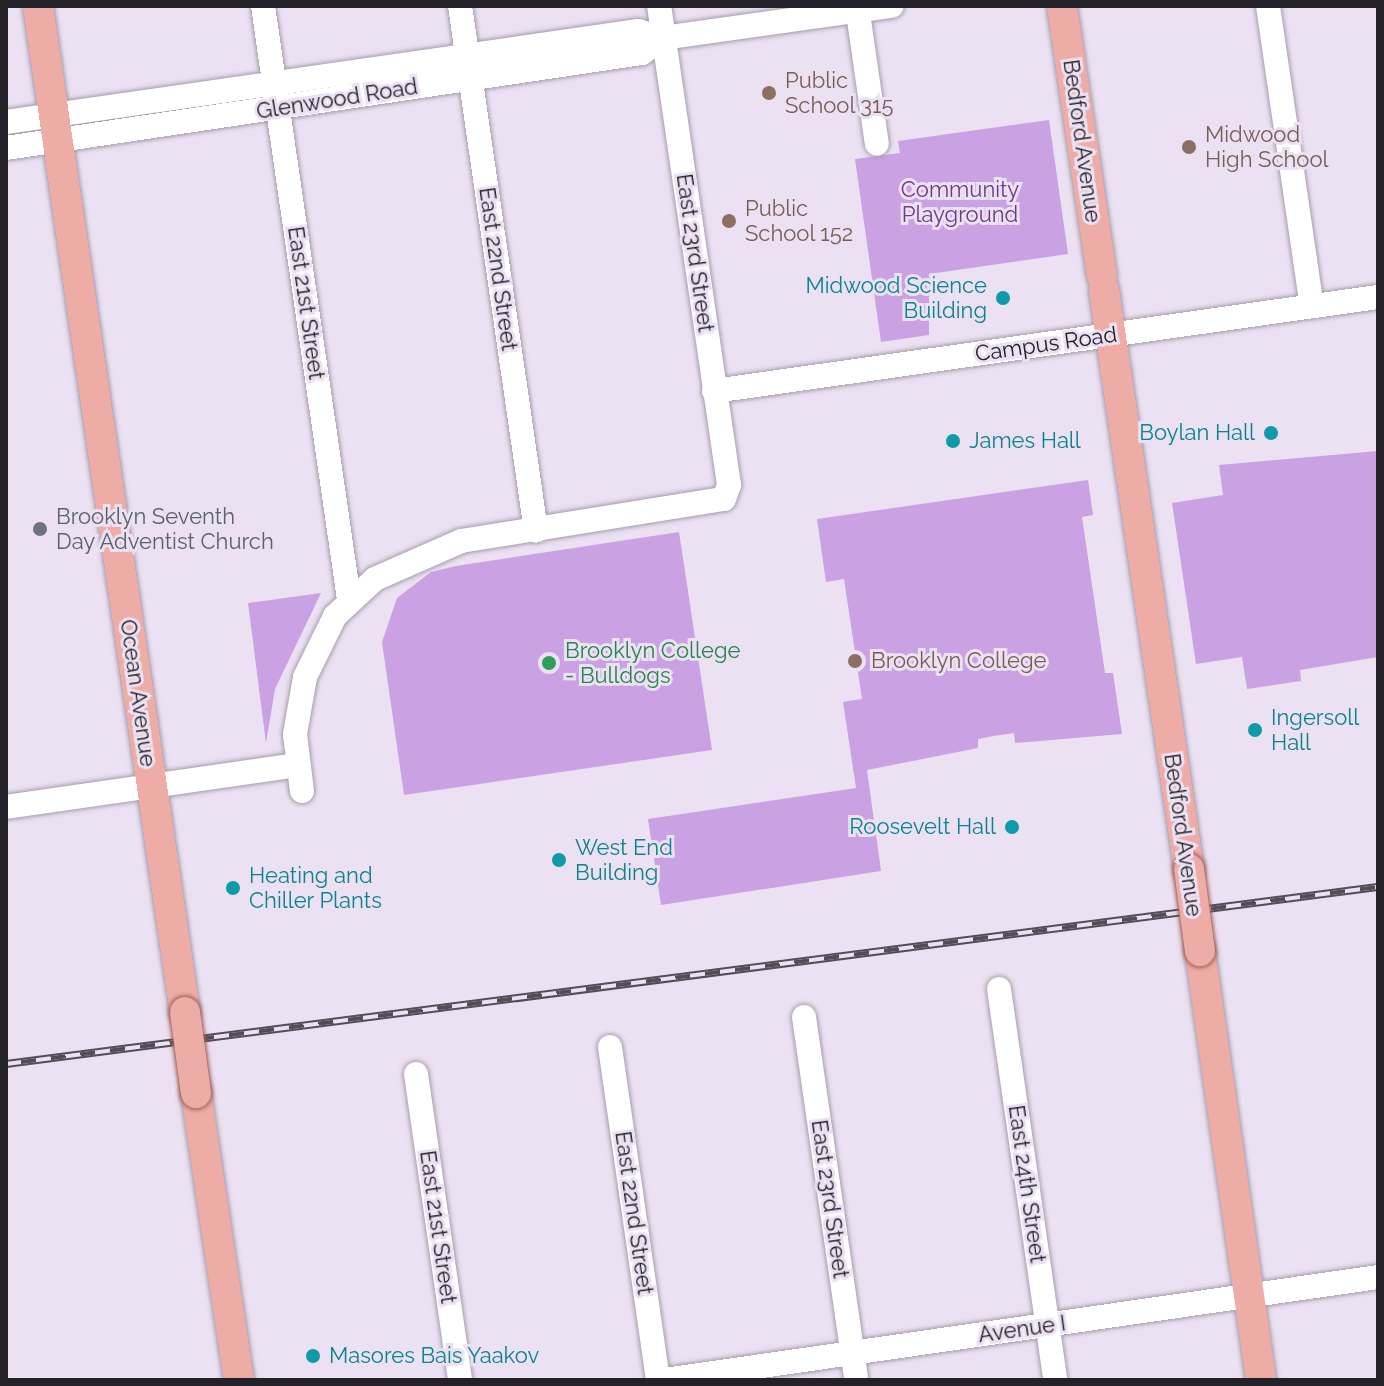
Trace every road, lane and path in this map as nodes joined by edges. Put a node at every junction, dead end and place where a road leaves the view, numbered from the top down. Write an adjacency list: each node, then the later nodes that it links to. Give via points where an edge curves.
1 (38, 6): 14 (main road, Ocean Avenue)
2 (263, 6): 11 (street, East 21st Street)
3 (460, 6): 10 (street, East 22nd Street)
4 (659, 6): 9 (street, East 23rd Street)
5 (892, 6): 8 (street, Glenwood Road)
6 (1062, 6): 19 (main road, Bedford Avenue)
7 (1268, 6): 18 (street)
8 (858, 8): 9 (street, Glenwood Road); 15 (street)
9 (663, 38): 10 (street, Glenwood Road, via 638,31); 20 (street, East 23rd Street)
10 (469, 68): 11 (street, Glenwood Road); 12 (street, Glenwood Road); 21 (street, East 22nd Street)
11 (274, 84): 12 (street, East 21st Street); 14 (street, Glenwood Road)
12 (277, 109): 14 (street, Glenwood Road); 22 (street, East 21st Street)
13 (6, 122): 14 (street, Glenwood Road)
14 (56, 128): 16 (street, Glenwood Road); 24 (main road, Ocean Avenue)
15 (877, 144)
16 (6, 148)
17 (1378, 297): 18 (street, Campus Road)
18 (1312, 306): 19 (street, Campus Road)
19 (1110, 335): 20 (street, Campus Road); 32 (main road, Bedford Avenue, bridge)
20 (714, 391): 21 (street, East 23rd Street, via 729,485 724,499)
21 (536, 531): 22 (street, via 431,551)
22 (349, 599): 23 (street, via 305,677)
23 (296, 765): 24 (street); 25 (street)
24 (152, 786): 26 (street); 35 (main road, Ocean Avenue, bridge)
25 (302, 791)
26 (6, 807)
27 (999, 989): 33 (street, East 24th Street)
28 (804, 1017): 34 (street, East 23rd Street)
29 (610, 1047): 37 (street, East 22nd Street)
30 (416, 1074): 36 (street, East 21st Street)
31 (1378, 1277): 32 (street, Avenue I)
32 (1248, 1296): 33 (street, Avenue I); 41 (main road, Bedford Avenue)
33 (1047, 1325): 34 (street, Avenue I); 40 (street, East 24th Street)
34 (852, 1353): 38 (street, Avenue I); 39 (street, East 23rd Street)
35 (239, 1380)
36 (460, 1380)
37 (658, 1380)
38 (665, 1380)
39 (856, 1380)
40 (1055, 1380)
41 (1261, 1380)

